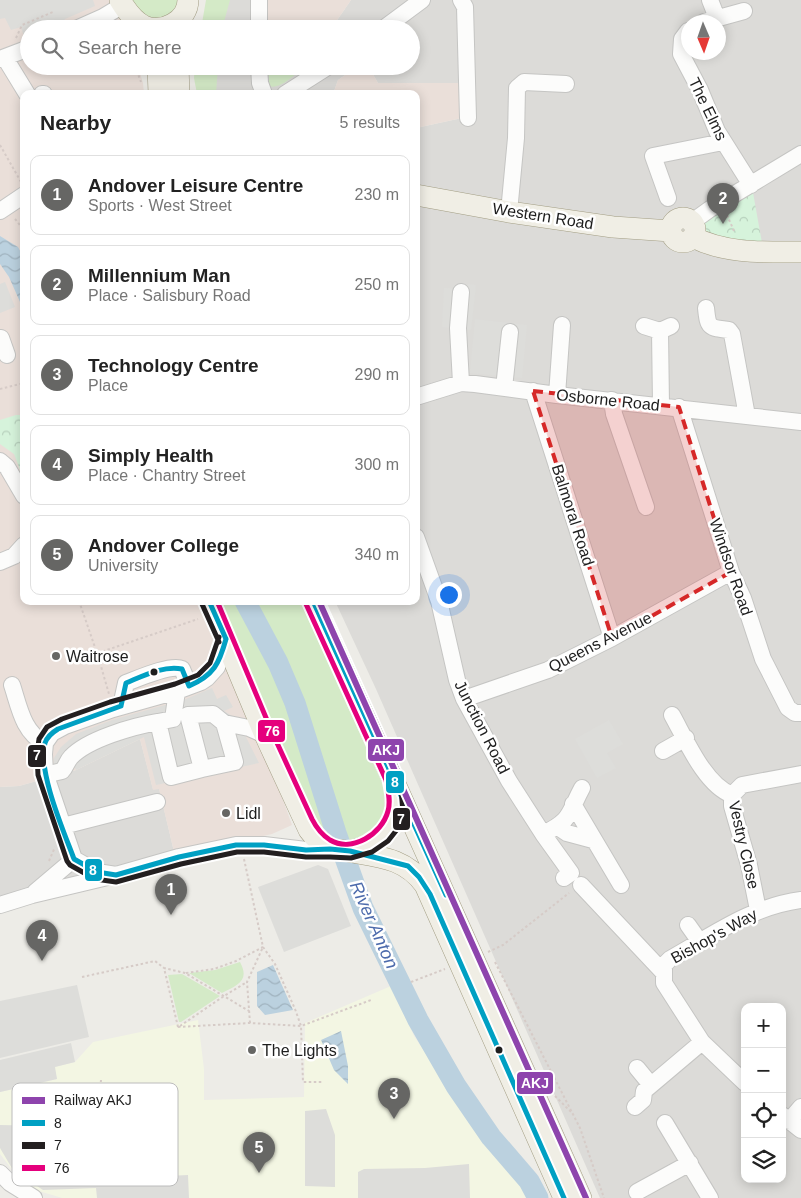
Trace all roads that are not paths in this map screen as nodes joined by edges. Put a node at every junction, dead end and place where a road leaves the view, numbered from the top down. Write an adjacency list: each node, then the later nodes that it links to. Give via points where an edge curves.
1 (259, 0): 14 (street)
2 (422, 0): 15 (street)
3 (461, 0): 28 (street, via 465,7)
4 (710, 0): 8 (street)
5 (188, 2): 12 (main road, via 182,16); 13 (main road)
6 (122, 3): 10 (street); 11 (main road)
7 (744, 11): 9 (street)
8 (710, 15)
9 (726, 16)
10 (96, 20)
11 (136, 20)
12 (176, 20)
13 (186, 20)
14 (259, 20)
15 (395, 20)
16 (12, 52): 18 (street)
17 (684, 60): 29 (street, The Elms)
18 (20, 74)
19 (20, 75): 25 (street)
20 (260, 75): 26 (street)
21 (314, 75): 27 (street)
22 (170, 77): 24 (main road)
23 (566, 84): 36 (street, via 524,82 517,88)
24 (150, 88)
25 (26, 90)
26 (263, 90)
27 (291, 90)
28 (468, 118)
29 (723, 142): 31 (street, The Elms); 34 (street, via 654,156)
30 (801, 154): 31 (street)
31 (751, 185): 37 (street, via 710,209)
32 (20, 188): 35 (street)
33 (420, 196): 36 (main road, Western Road)
34 (668, 198)
35 (0, 211)
36 (509, 212): 37 (main road, Western Road, via 619,228 671,231 674,238 682,242 690,240)
37 (692, 230): 38 (main road, via 715,246)
38 (801, 252)
39 (461, 292): 46 (street, via 458,328)
40 (706, 308): 54 (street, via 710,326 729,330 732,334)
41 (562, 325): 49 (street)
42 (644, 326): 52 (street, via 666,329)
43 (510, 332): 47 (street)
44 (0, 337): 45 (street)
45 (7, 355)
46 (461, 384): 47 (street, Osborne Road); 50 (street, Osborne Road)
47 (504, 388): 48 (street, Osborne Road)
48 (533, 392): 49 (street, Osborne Road); 65 (street, Balmoral Road)
49 (557, 395): 51 (street, Osborne Road)
50 (420, 396)
51 (612, 400): 52 (street, Osborne Road); 58 (street)
52 (661, 405): 53 (street, Osborne Road)
53 (679, 407): 54 (street, Osborne Road); 62 (street, Windsor Road)
54 (747, 416): 55 (street, Osborne Road)
55 (801, 422)
56 (2, 466): 57 (street)
57 (20, 491)
58 (646, 507)
59 (420, 548): 69 (street, Junction Road, via 439,601)
60 (20, 549): 61 (street)
61 (0, 562)
62 (731, 572): 65 (street, Queens Avenue); 71 (street, Windsor Road, via 777,689 788,708)
63 (315, 605): 82 (main road)
64 (206, 609): 66 (main road)
65 (612, 638): 69 (street, Queens Avenue, via 548,670)
66 (226, 639): 68 (street, via 212,673 201,682); 75 (main road)
67 (12, 685): 77 (street, via 26,727 36,739)
68 (183, 688): 70 (street); 70 (street, via 182,669 171,668 126,683); 73 (street)
69 (464, 699): 89 (street, Junction Road, via 509,781)
70 (117, 707): 77 (street, via 58,729)
71 (801, 714)
72 (672, 715): 76 (street, Vestry Close)
73 (173, 719): 74 (street, via 213,714); 79 (street); 79 (street, via 171,777); 80 (street, via 111,734 72,756 62,771)
74 (224, 723): 75 (street); 79 (street, via 235,762)
75 (265, 735): 91 (main road, via 309,830 319,841)
76 (686, 738): 78 (street); 84 (street, Vestry Close, via 712,780)
77 (45, 743): 80 (street)
78 (663, 750)
79 (202, 769)
80 (45, 773): 87 (street)
81 (801, 774): 84 (street, via 742,785)
82 (393, 778): 91 (main road, via 397,804 392,823 377,841 360,849); 117 (main road)
83 (582, 788): 86 (street)
84 (732, 794): 98 (street, Vestry Close, via 732,806)
85 (157, 802): 87 (street)
86 (573, 804): 88 (street, via 569,817); 90 (street)
87 (63, 826): 92 (street)
88 (558, 827): 89 (street); 90 (street)
89 (543, 834): 101 (street, Junction Road, via 572,879)
90 (593, 840): 94 (street)
91 (339, 850): 93 (street, via 236,845); 116 (main road, via 401,863 414,871 424,885)
92 (74, 859): 93 (street, via 97,872); 95 (street)
93 (116, 875): 95 (street)
94 (621, 885)
95 (32, 895): 97 (street)
96 (801, 900): 98 (street, Bishop's Way)
97 (0, 905)
98 (758, 910): 100 (street, Bishop's Way)
99 (688, 925): 100 (street)
100 (700, 942): 101 (street, Bishop's Way, via 670,959)
101 (663, 972): 102 (street, Junction Road, via 664,983)
102 (702, 1042): 104 (street, Junction Road); 105 (street)
103 (637, 1068): 105 (street)
104 (741, 1079)
105 (651, 1085): 106 (street)
106 (635, 1107)
107 (801, 1107): 108 (street)
108 (791, 1122)
109 (665, 1123): 110 (street)
110 (690, 1164): 114 (street); 118 (street)
111 (0, 1173): 112 (street)
112 (12, 1184)
113 (15, 1186): 115 (street)
114 (637, 1192)
115 (34, 1198)
116 (564, 1198)
117 (581, 1198)
118 (710, 1198)

